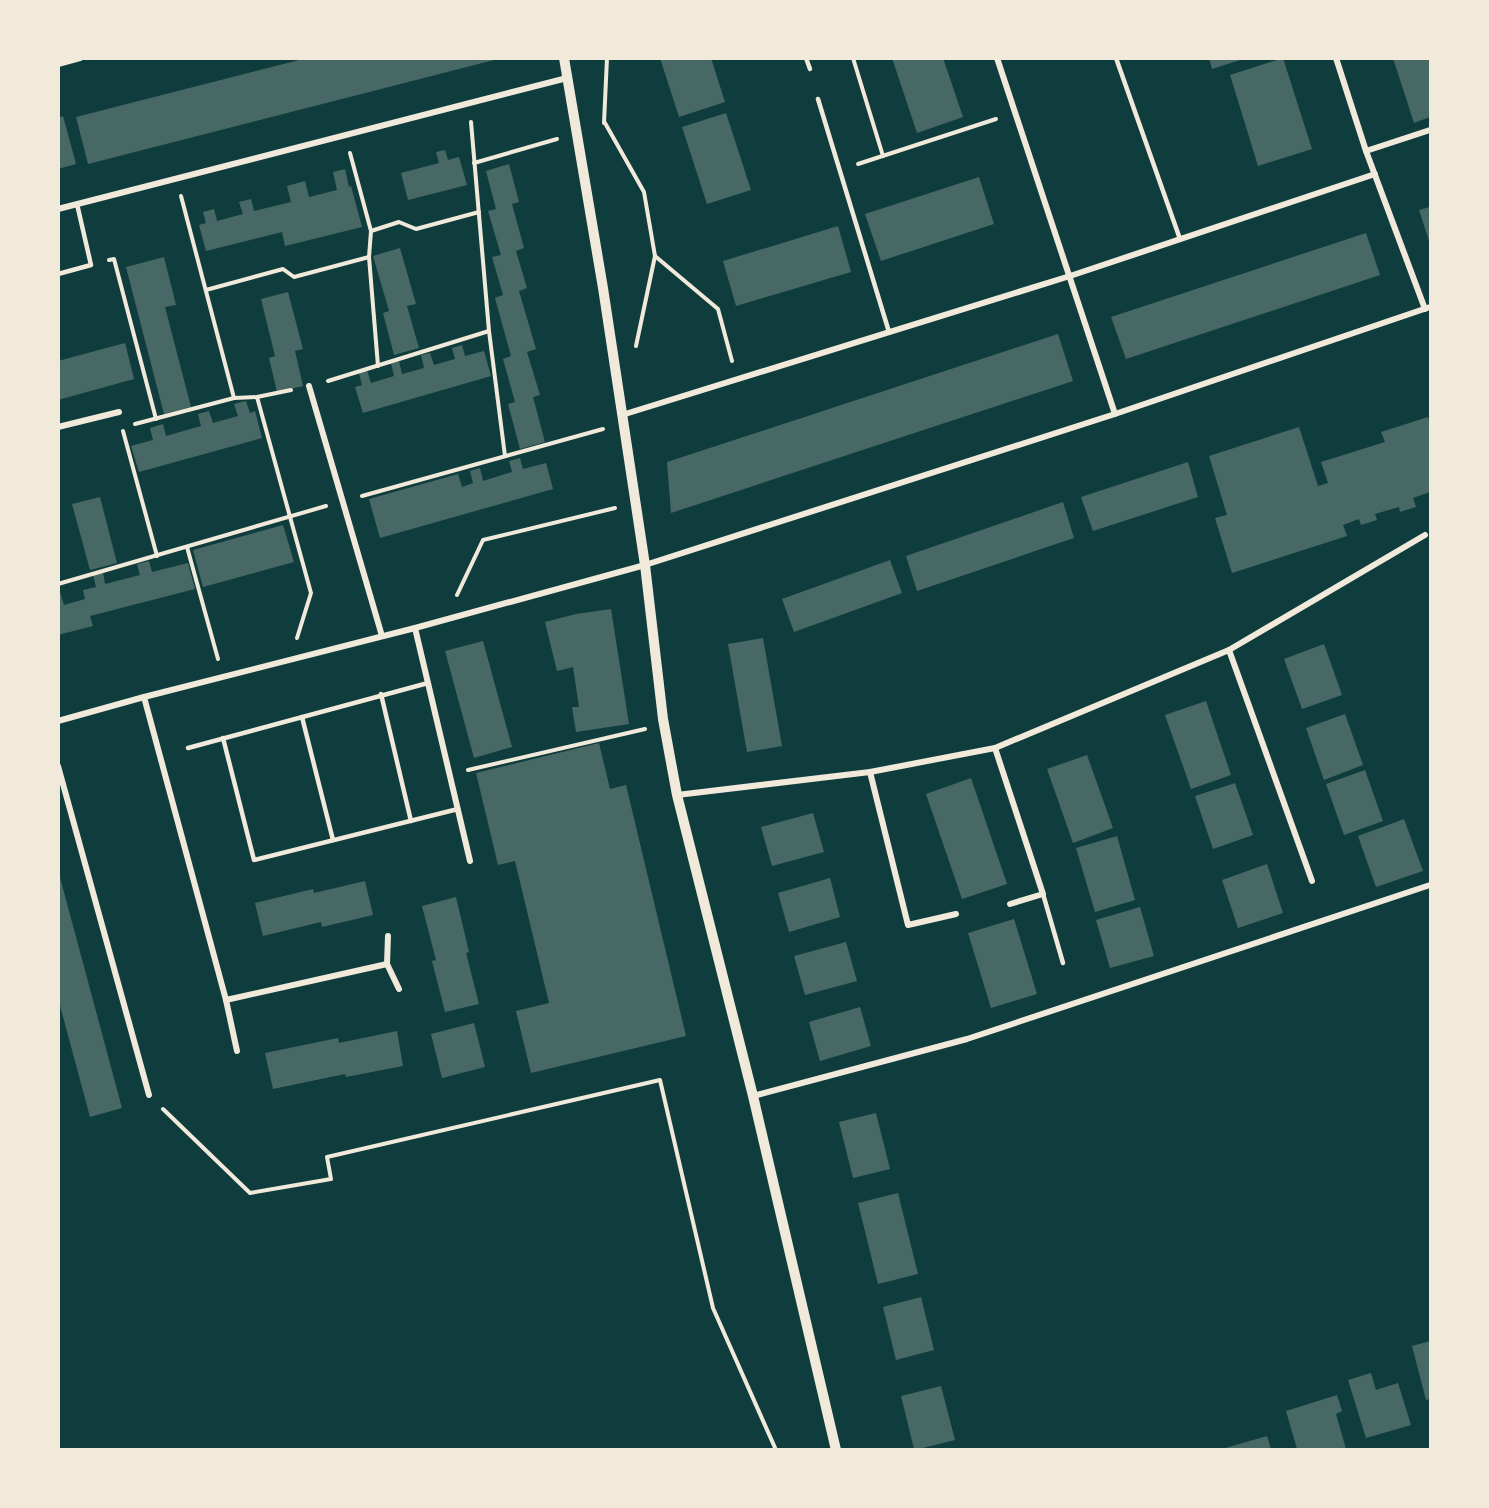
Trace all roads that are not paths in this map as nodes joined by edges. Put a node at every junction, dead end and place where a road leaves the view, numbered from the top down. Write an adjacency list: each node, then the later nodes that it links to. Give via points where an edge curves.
1 (80, 58): 7 (street)
2 (564, 58): 9 (street)
3 (806, 58): 8 (lane)
4 (997, 58): 18 (street)
5 (1116, 58): 16 (lane)
6 (1336, 58): 12 (street)
7 (58, 64)
8 (810, 69)
9 (567, 78): 14 (street); 24 (street)
10 (818, 99): 20 (lane)
11 (1431, 130): 12 (street)
12 (1366, 151): 13 (street)
13 (1375, 174): 16 (street); 19 (street)
14 (77, 204): 15 (street); 17 (lane, via 91,265)
15 (58, 209)
16 (1180, 239): 18 (street)
17 (58, 273)
18 (1070, 276): 20 (street); 23 (street)
19 (1428, 308): 23 (street)
20 (889, 332): 24 (street)
21 (309, 386): 29 (street)
22 (119, 412): 25 (street)
23 (1115, 414): 27 (street)
24 (623, 419): 27 (street)
25 (58, 427)
26 (1425, 535): 30 (street)
27 (645, 565): 28 (street); 41 (street, via 664,724)
28 (415, 628): 29 (street); 31 (street)
29 (382, 636): 33 (street)
30 (1229, 650): 38 (street); 46 (street)
31 (429, 682): 32 (lane); 42 (street)
32 (381, 694): 34 (lane); 43 (lane)
33 (144, 697): 35 (street); 55 (street)
34 (302, 717): 36 (lane); 44 (lane)
35 (58, 721)
36 (223, 738): 37 (lane); 44 (lane, via 254,860)
37 (188, 748)
38 (995, 748): 40 (street); 48 (street)
39 (58, 766): 57 (street)
40 (870, 772): 41 (street); 50 (street, via 908,925)
41 (677, 795): 58 (street)
42 (458, 809): 43 (lane); 45 (street)
43 (411, 821): 44 (lane)
44 (333, 840)
45 (470, 861)
46 (1312, 881)
47 (1431, 885): 58 (street, via 967,1039)
48 (1043, 894): 49 (street); 52 (lane)
49 (1010, 904)
50 (956, 914)
51 (388, 936): 53 (street)
52 (1062, 963)
53 (387, 964): 54 (street); 55 (street)
54 (399, 989)
55 (226, 1000): 56 (street)
56 (237, 1051)
57 (149, 1095)
58 (753, 1096): 59 (street)
59 (836, 1449)

